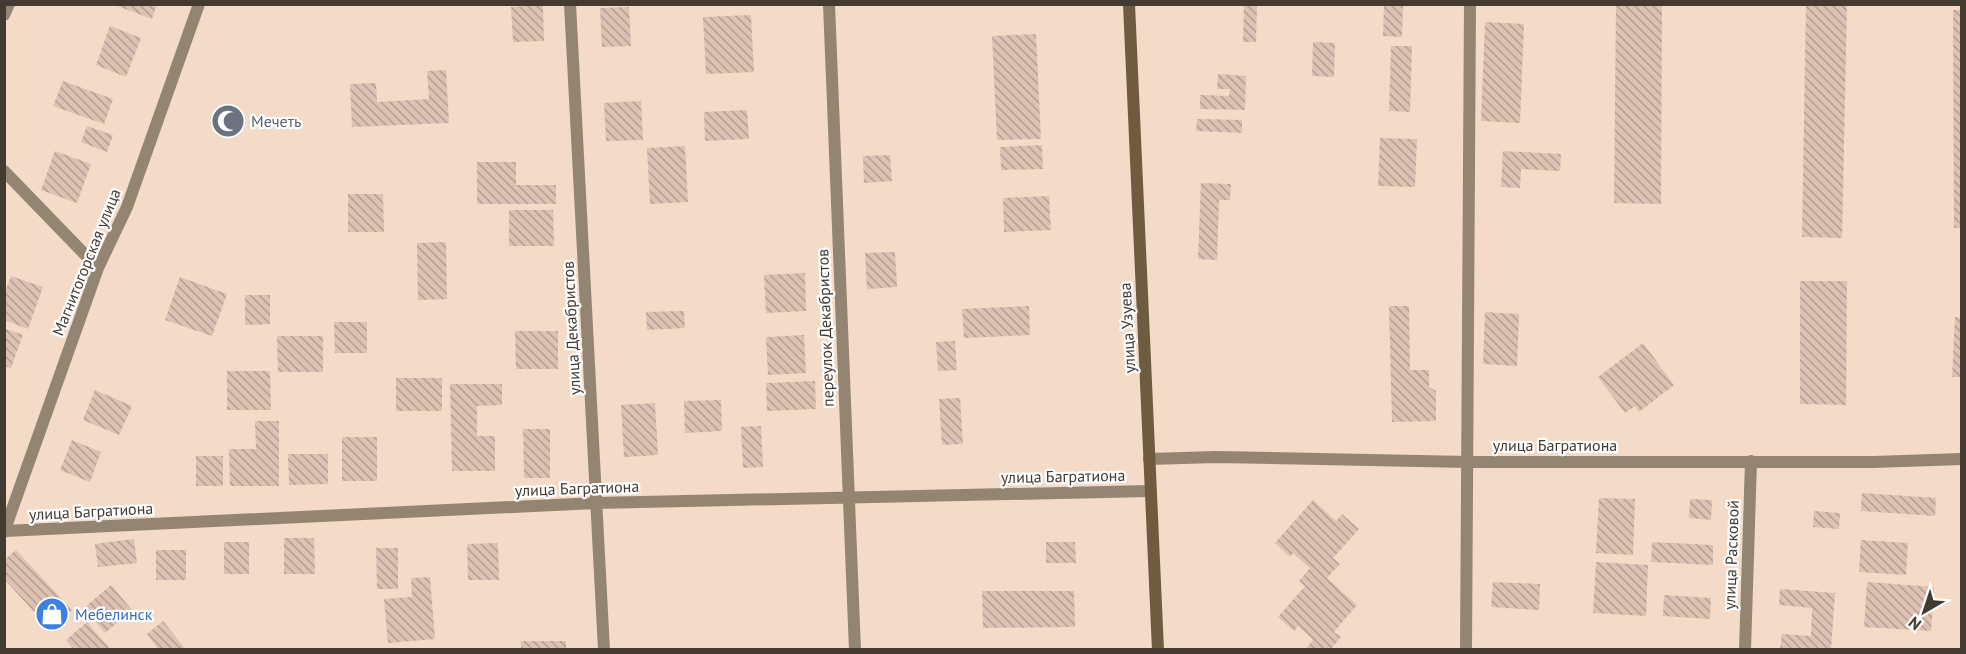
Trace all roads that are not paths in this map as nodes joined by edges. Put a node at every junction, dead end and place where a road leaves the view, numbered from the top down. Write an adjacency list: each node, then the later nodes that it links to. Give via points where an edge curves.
1 (9, 4): 7 (street)
2 (199, 4): 9 (street, Магнитогорская улица, via 127,207)
3 (570, 4): 16 (street, улица Декабристов)
4 (829, 4): 15 (street, переулок Декабристов)
5 (1129, 4): 10 (main road, улица Узуева)
6 (1470, 4): 13 (street)
7 (4, 15)
8 (4, 171): 9 (street)
9 (98, 268): 17 (street, Магнитогорская улица)
10 (1149, 459): 13 (street, улица Багратиона); 14 (main road, улица Узуева)
11 (1962, 459): 12 (street, улица Багратиона)
12 (1751, 461): 13 (street, улица Багратиона); 22 (street, улица Расковой)
13 (1468, 462): 21 (street)
14 (1150, 491): 15 (street, улица Багратиона); 20 (main road, улица Узуева)
15 (847, 497): 16 (street, улица Багратиона); 19 (street, переулок Декабристов)
16 (596, 503): 17 (street, улица Багратиона); 18 (street, улица Декабристов)
17 (5, 532)
18 (604, 650)
19 (855, 650)
20 (1158, 650)
21 (1466, 650)
22 (1744, 650)

